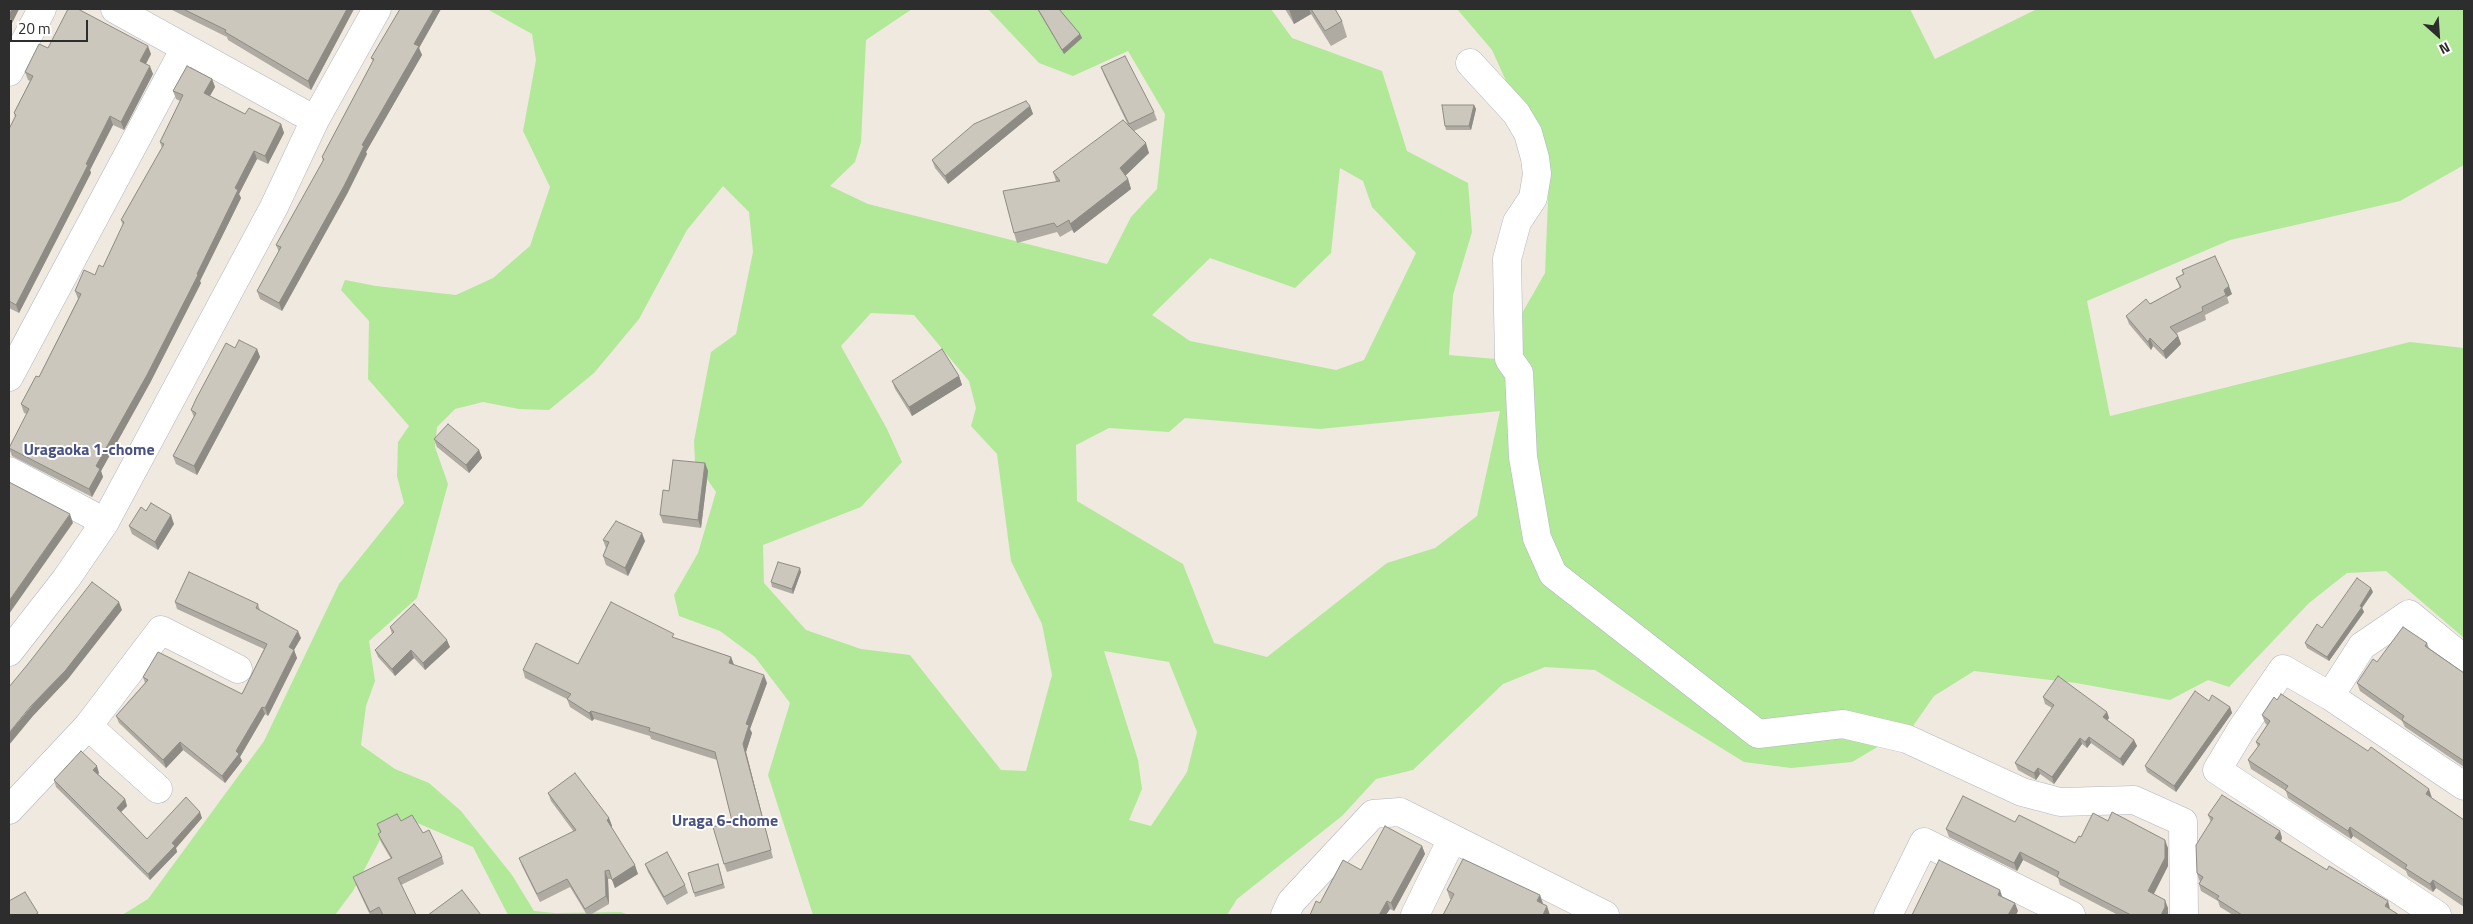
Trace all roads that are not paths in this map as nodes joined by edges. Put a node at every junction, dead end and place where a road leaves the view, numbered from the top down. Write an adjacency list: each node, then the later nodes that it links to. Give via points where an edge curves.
1 (42, 9): 6 (street)
2 (115, 9): 4 (street)
3 (377, 9): 7 (street)
4 (185, 48): 7 (street); 8 (street)
5 (1470, 63): 27 (street, via 1516,113 1528,133 1535,158 1537,174 1533,198 1517,222 1507,259 1508,343 1509,359 1519,373 1523,457 1537,538 1553,574 1758,734 1843,724 1907,739 2022,792 2060,802 2134,800 2183,822)
6 (9, 72)
7 (315, 120): 10 (street, via 274,207)
8 (9, 377)
9 (9, 471): 10 (street)
10 (105, 522): 11 (street)
11 (9, 652)
12 (2464, 659): 14 (street, via 2409,614 2362,646)
13 (238, 669): 15 (street, via 161,630)
14 (2330, 696): 16 (street); 28 (street, via 2284,669 2217,770)
15 (88, 726): 17 (street); 18 (street)
16 (2464, 786)
17 (158, 789)
18 (9, 810)
19 (1452, 839): 20 (street); 22 (street, via 1400,812 1373,814 1291,902); 23 (street)
20 (1575, 908): 24 (street)
21 (2044, 910): 25 (street, via 1924,842); 26 (street)
22 (1285, 915)
23 (1415, 915)
24 (1605, 915)
25 (1888, 915)
26 (2071, 915)
27 (2184, 915)
28 (2437, 915)

